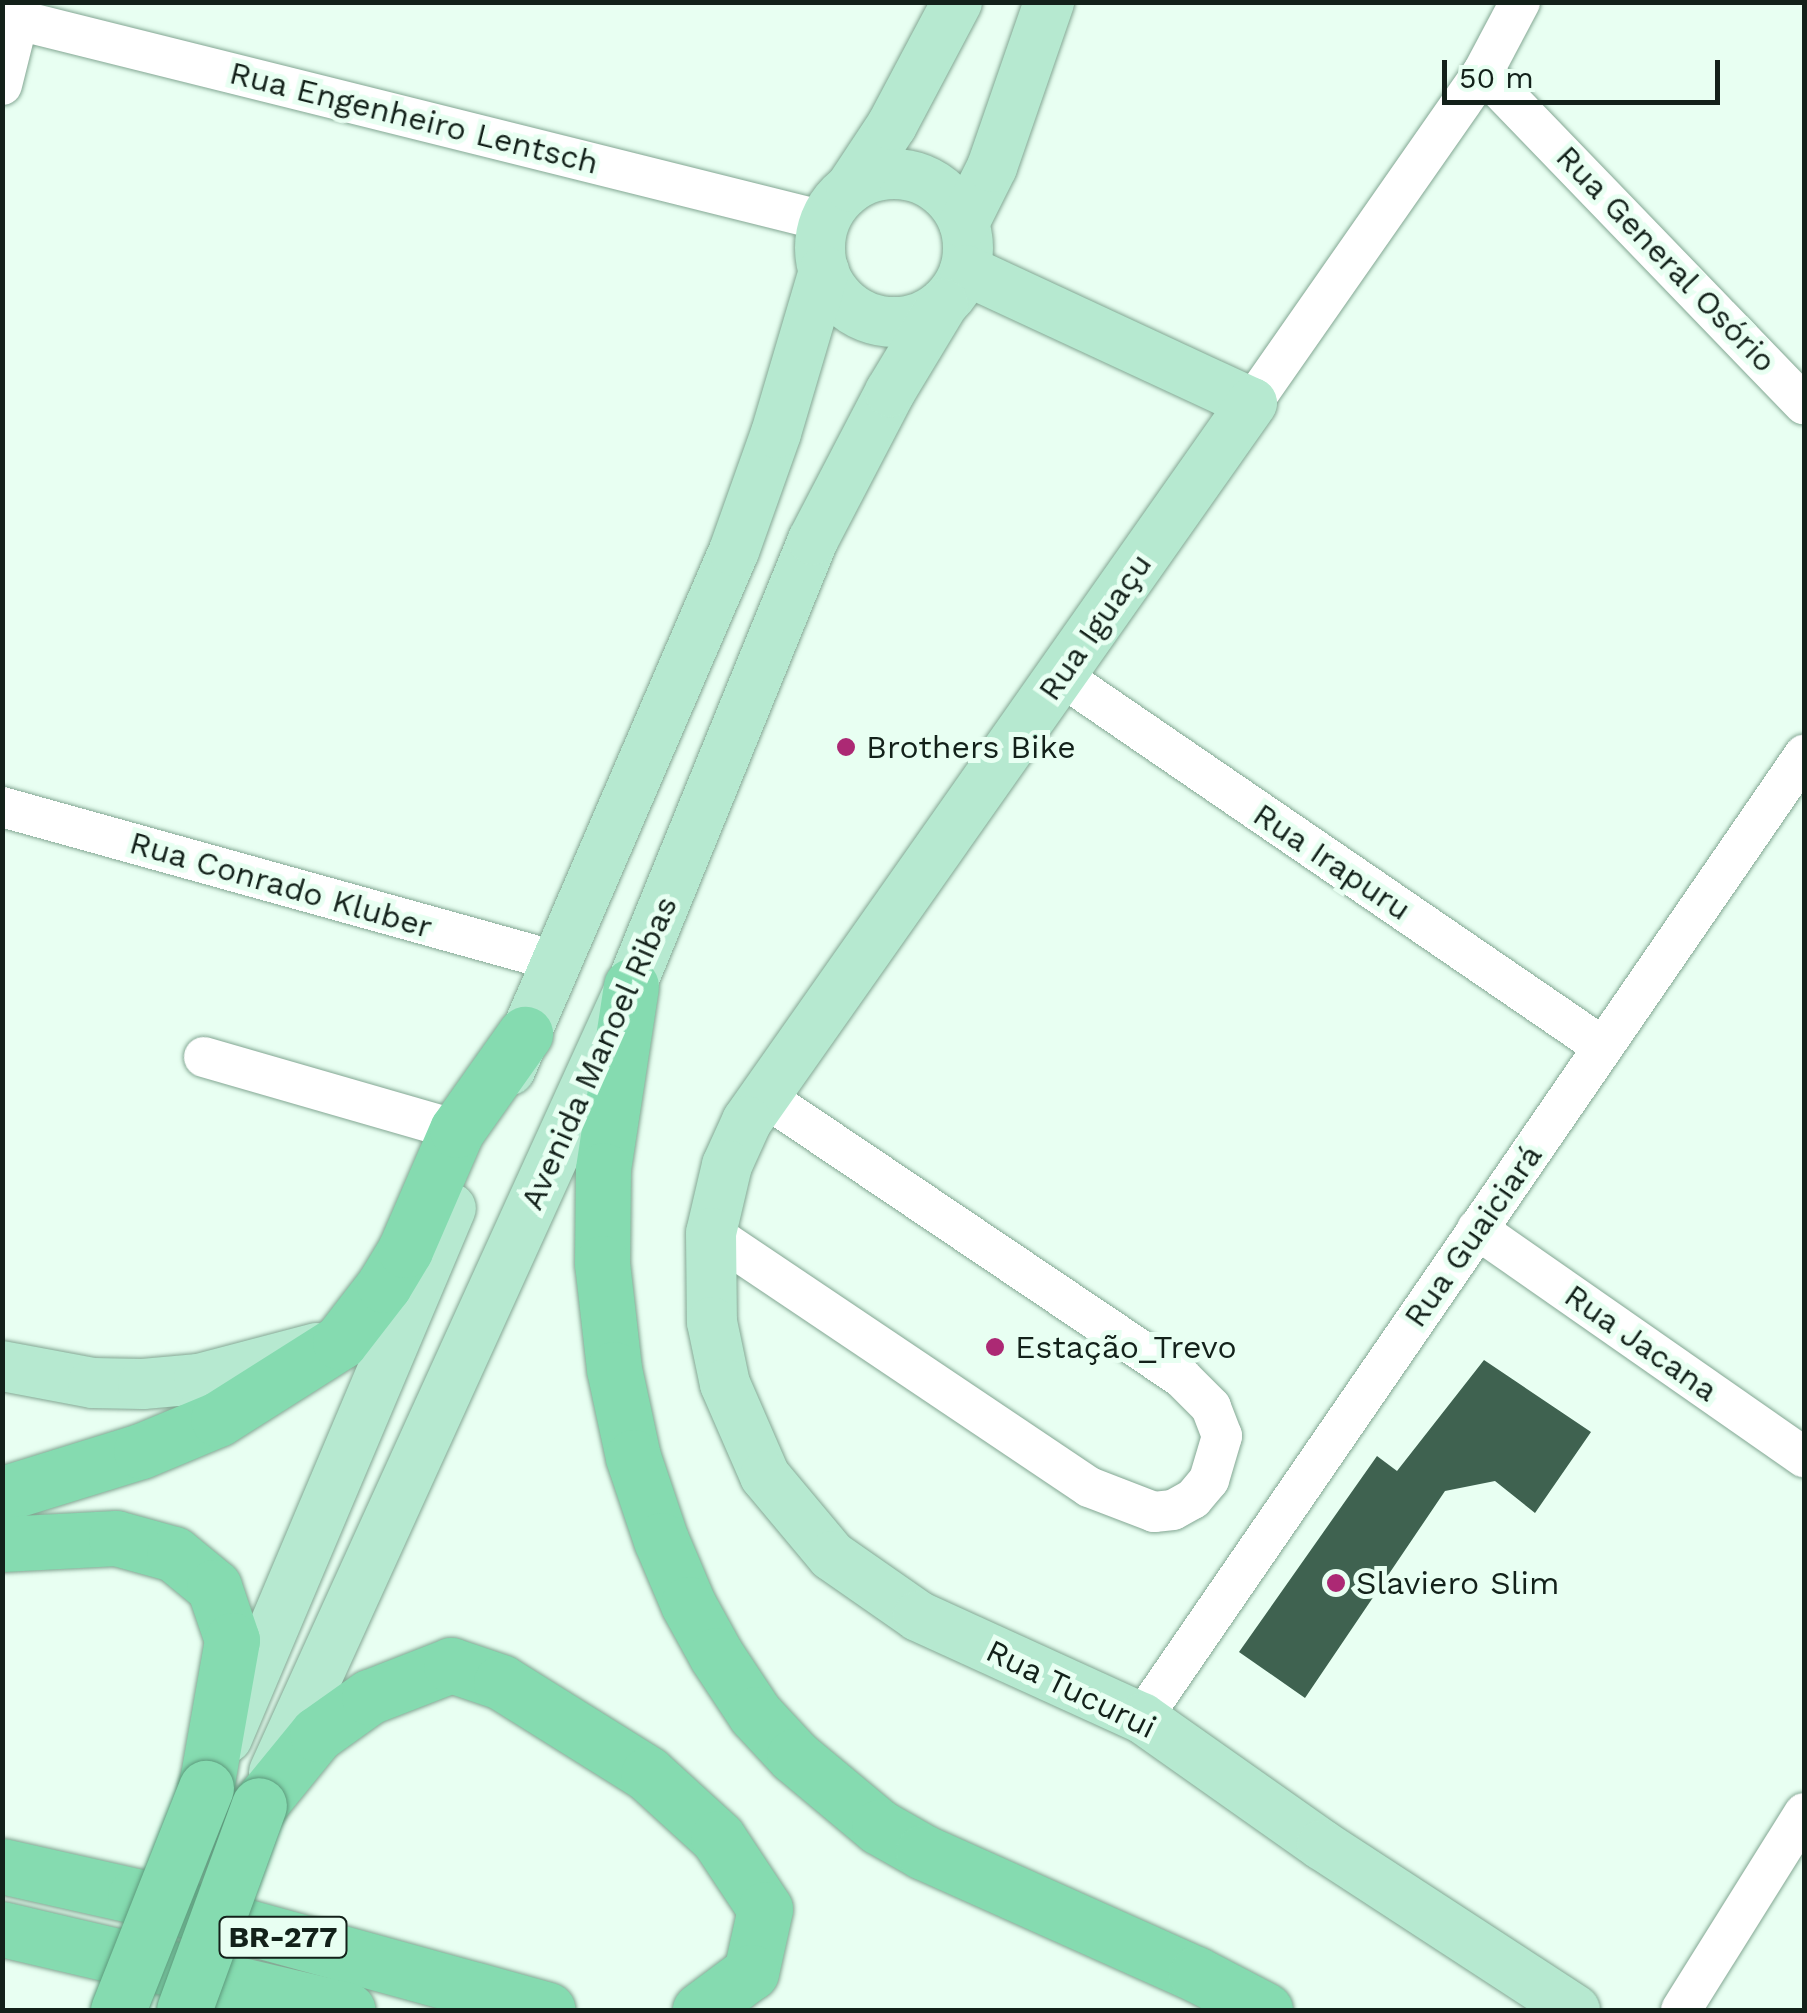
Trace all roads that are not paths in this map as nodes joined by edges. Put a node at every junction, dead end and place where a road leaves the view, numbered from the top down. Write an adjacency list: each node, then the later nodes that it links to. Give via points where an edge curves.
1 (957, 2): 7 (main road, via 892,125)
2 (1049, 2): 8 (main road, Avenida Manoel Ribas)
3 (1520, 2): 5 (street, Rua Iguaçu)
4 (10, 18): 6 (street); 7 (street, Rua Engenheiro Lentsch)
5 (1483, 72): 10 (street, Rua Iguaçu); 11 (street, Rua General Osório)
6 (2, 85)
7 (838, 204): 8 (main road, via 870,177 910,175 944,193); 9 (main road, via 820,243)
8 (958, 266): 9 (main road, via 910,319 875,319 852,309); 10 (main road); 16 (main road, Avenida Manoel Ribas, via 813,540)
9 (824, 271): 15 (main road, via 734,550)
10 (1252, 403): 12 (main road, Rua Iguaçu)
11 (1804, 404)
12 (1061, 676): 18 (street, Rua Irapuru); 20 (main road, Rua Iguaçu)
13 (1804, 754): 18 (street, Rua Guaiciará)
14 (2, 807): 15 (street, Rua Conrado Kluber)
15 (559, 962): 17 (main road)
16 (631, 986): 32 (main road, Avenida Manoel Ribas); 43 (highway, via 603,1170 602,1263 614,1369 633,1457 661,1540 716,1655 755,1714 794,1756 878,1827)
17 (525, 1034): 21 (highway); 31 (main road)
18 (1603, 1047): 22 (street, Rua Guaiciará)
19 (204, 1057): 21 (street)
20 (762, 1095): 23 (main road, Rua Iguaçu, via 728,1165); 23 (street, via 1182,1378 1211,1406 1222,1436 1209,1480 1173,1510 1154,1512 1089,1487)
21 (457, 1130): 24 (highway, via 405,1250)
22 (1478, 1229): 27 (street, Rua Jacana); 30 (street, Rua Guaiciará)
23 (711, 1233): 26 (main road, Rua Iguaçu, via 712,1322)
24 (340, 1342): 25 (main road, via 198,1379 143,1384 93,1383); 28 (highway, via 218,1420)
25 (2, 1366)
26 (725, 1384): 30 (main road, Rua Tucurui, via 765,1476 832,1556 918,1616)
27 (1804, 1457)
28 (2, 1494)
29 (2, 1544): 31 (highway, via 116,1538 174,1554 214,1588 232,1640)
30 (1142, 1718): 44 (main road, Rua Tucurui)
31 (206, 1788): 38 (highway, bridge)
32 (260, 1805): 39 (highway, bridge); 42 (highway, via 317,1734 369,1698 452,1665 501,1682 648,1774 718,1838 764,1908 751,1972)
33 (1804, 1813): 45 (street)
34 (7, 1866): 41 (highway, BR-277)
35 (2, 1928): 36 (highway, BR-277)
36 (82, 1950): 37 (highway, via 22,1963); 40 (highway, BR-277)
37 (2, 1958)
38 (118, 2010)
39 (184, 2010)
40 (348, 2010)
41 (548, 2010)
42 (700, 2010)
43 (1265, 2010)
44 (1576, 2010)
45 (1681, 2010)

